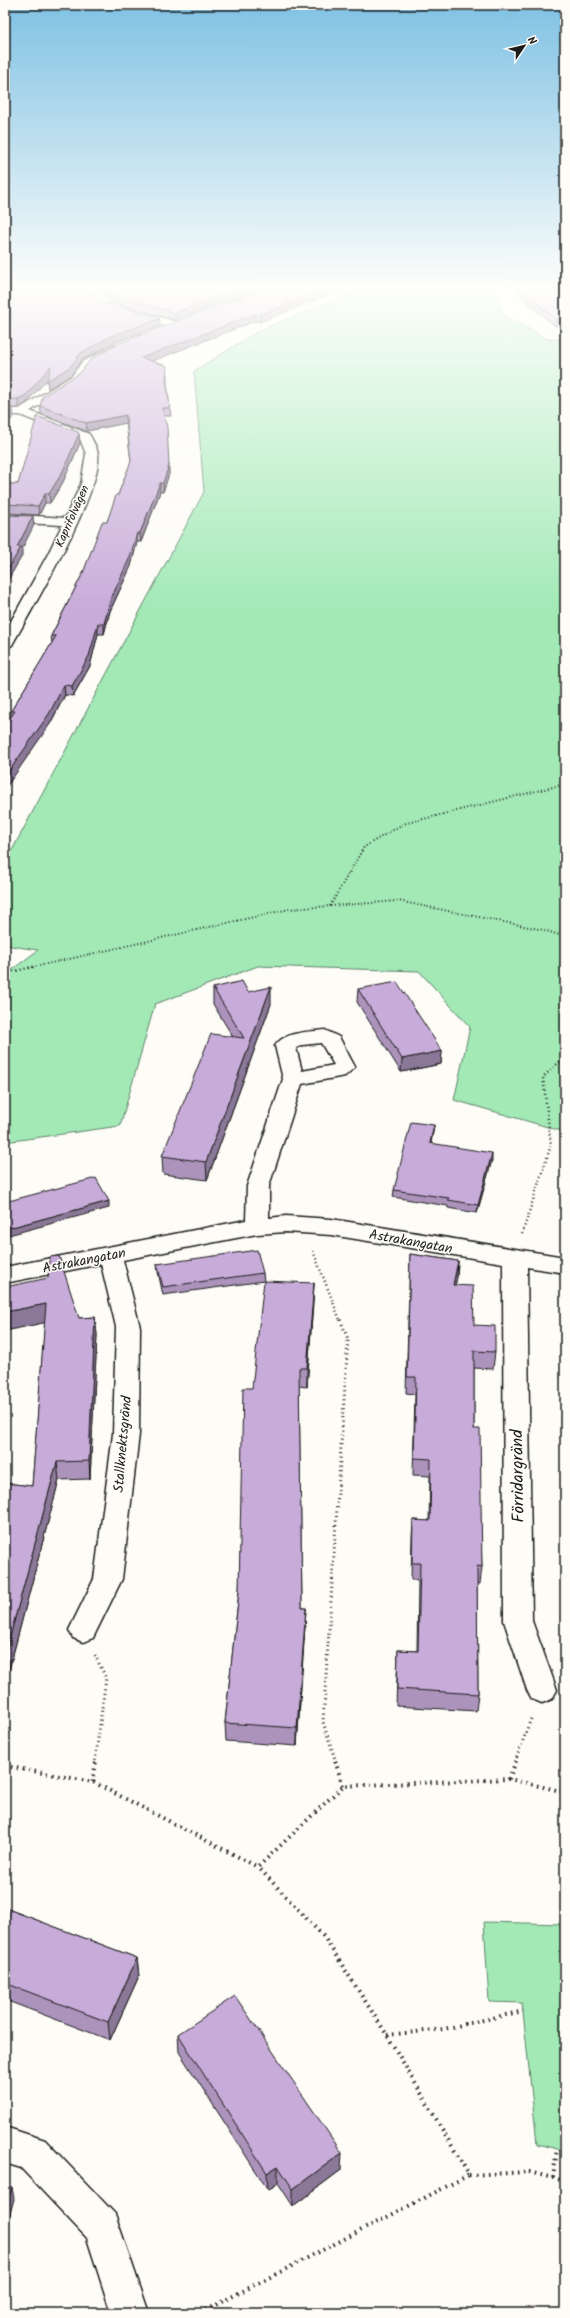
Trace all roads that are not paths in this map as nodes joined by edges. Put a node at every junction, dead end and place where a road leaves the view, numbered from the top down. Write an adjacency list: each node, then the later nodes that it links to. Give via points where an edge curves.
1 (48, 395): 3 (street)
2 (5, 412): 3 (street, Kaprifolvägen)
3 (21, 412): 5 (street, Kaprifolvägen, via 85,437 92,454 87,484)
4 (5, 518): 5 (street)
5 (70, 522): 6 (street, Kaprifolvägen)
6 (5, 645)
7 (293, 1079): 8 (street, via 258,1186)
8 (257, 1226): 9 (street, Astrakangatan); 10 (street, Astrakangatan, via 331,1227)
9 (110, 1254): 12 (street, Astrakangatan); 13 (street, Stallknektsgränd, via 128,1327 126,1434 108,1579)
10 (515, 1258): 11 (street, Astrakangatan); 14 (street, Förridargränd, via 518,1621)
11 (565, 1265)
12 (5, 1275)
13 (83, 1630)
14 (542, 1690)
15 (5, 2145): 16 (street, via 32,2152 102,2227)
16 (130, 2313)

